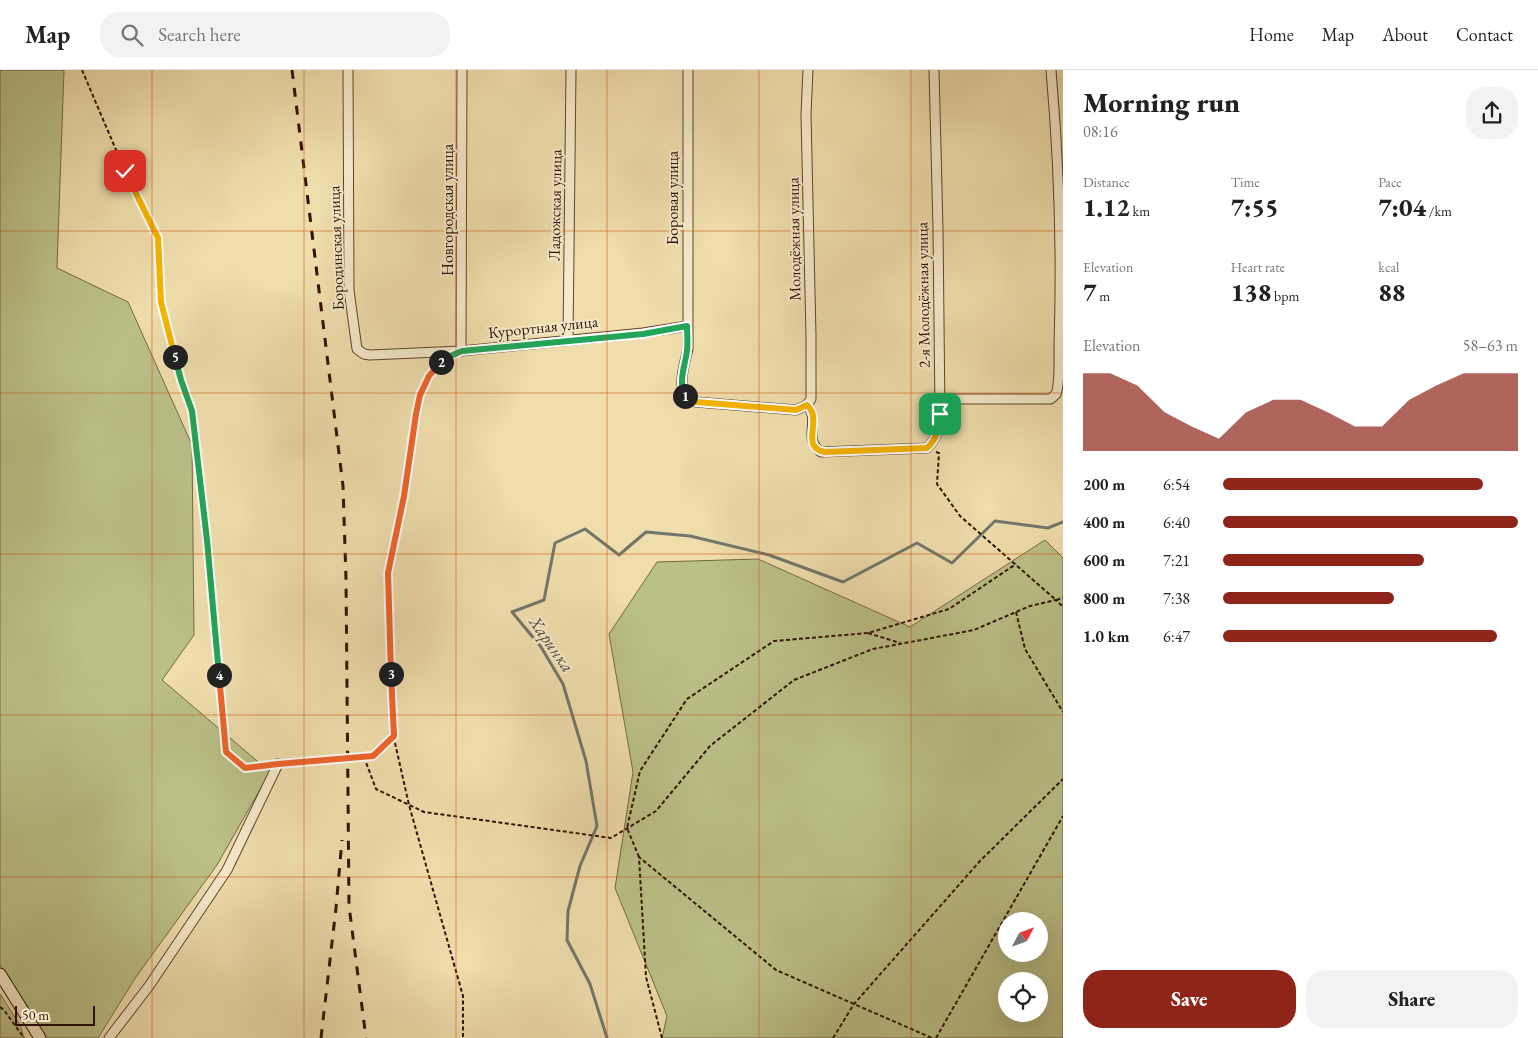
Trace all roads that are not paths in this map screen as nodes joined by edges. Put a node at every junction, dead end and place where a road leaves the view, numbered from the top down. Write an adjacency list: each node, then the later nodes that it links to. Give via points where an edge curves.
1 (348, 70): 10 (street, Бородинская улица, via 349,290 357,349 370,355)
2 (462, 70): 10 (street, Новгородская улица)
3 (572, 70): 9 (street, Ладожская улица)
4 (688, 70): 8 (street, Боровая улица)
5 (808, 70): 12 (street, Молодёжная улица, via 806,114 812,336 811,399)
6 (934, 70): 11 (street, 2-я Молодёжная улица)
7 (1051, 70): 11 (street, via 1059,223 1060,324 1056,395 1050,399)
8 (687, 326): 9 (street, Курортная улица, via 643,334); 12 (street, Боровая улица, via 688,349 682,390 689,400 796,410)
9 (568, 340): 10 (street, Курортная улица)
10 (462, 351): 13 (lane, via 443,359 429,376 416,414 388,573)
11 (940, 399): 12 (street, 2-я Молодёжная улица, via 939,425 933,442 927,448 821,452 813,443 813,417)
12 (807, 405)
13 (394, 736)
14 (278, 764): 17 (street, via 227,870 149,986)
15 (0, 974): 16 (street)
16 (40, 1038)
17 (109, 1038)

